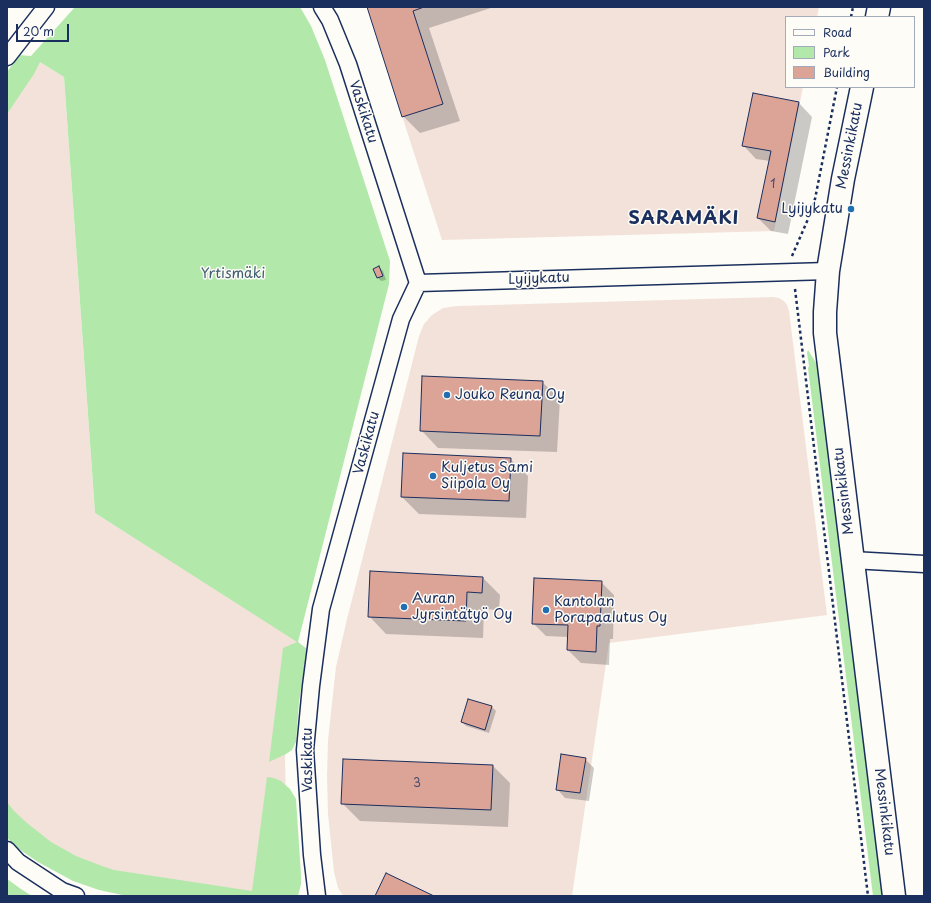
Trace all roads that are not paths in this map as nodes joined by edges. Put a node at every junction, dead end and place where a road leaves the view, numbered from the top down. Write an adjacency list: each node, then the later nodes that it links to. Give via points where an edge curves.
1 (46, 7): 3 (street)
2 (322, 7): 6 (street, Vaskikatu, via 348,64)
3 (7, 56)
4 (862, 88): 5 (street, Messinkikatu)
5 (828, 271): 6 (street, Lyijykatu); 7 (street, Messinkikatu, via 825,333)
6 (418, 283): 11 (street, Vaskikatu, via 401,319 322,609 305,750)
7 (852, 560): 8 (street); 12 (street, Messinkikatu)
8 (924, 564)
9 (7, 850): 10 (street, via 24,866 62,891)
10 (76, 896)
11 (317, 896)
12 (894, 896)

